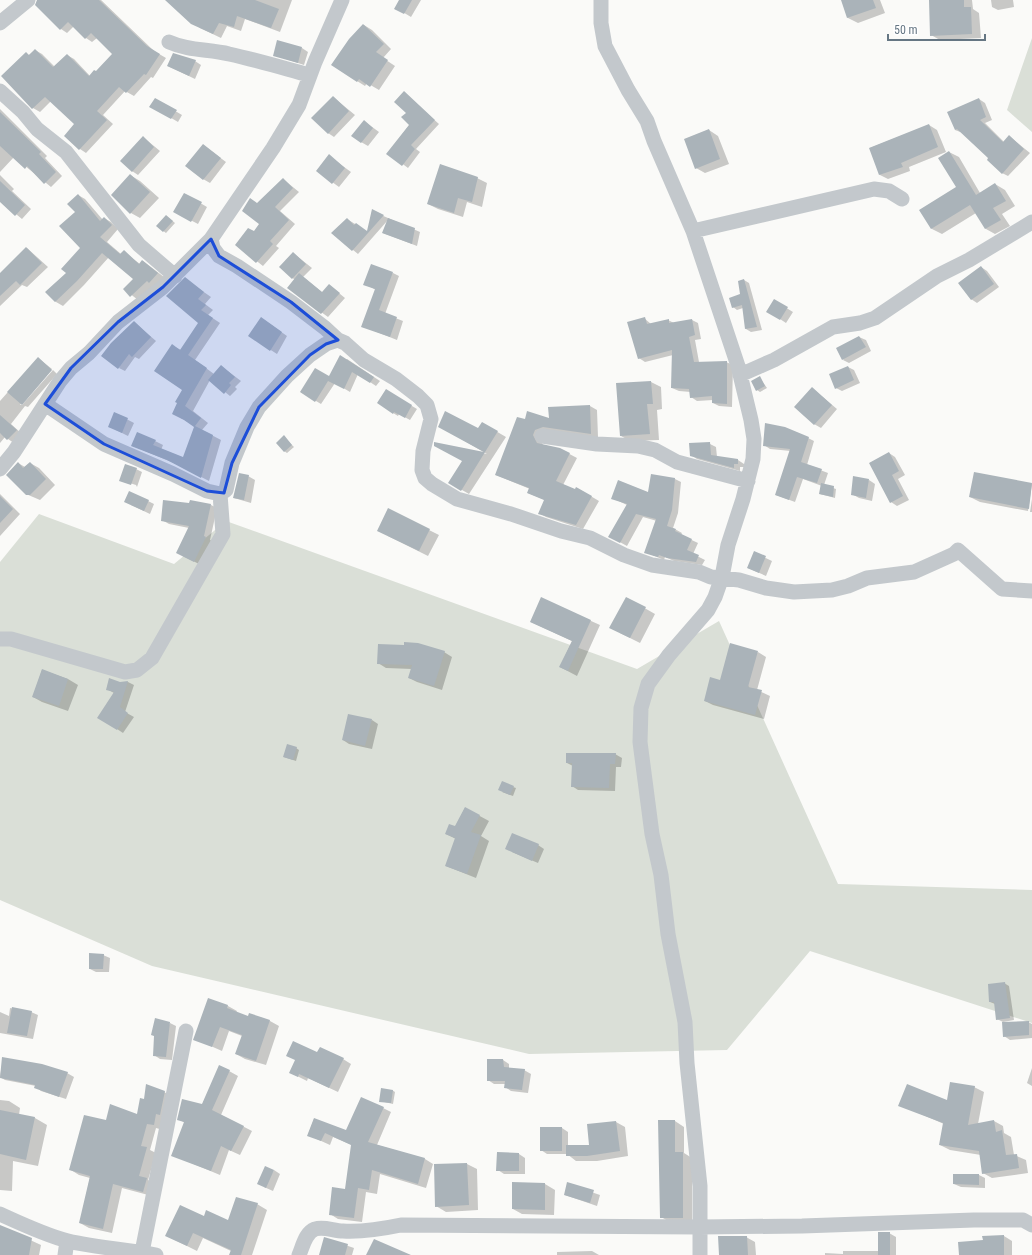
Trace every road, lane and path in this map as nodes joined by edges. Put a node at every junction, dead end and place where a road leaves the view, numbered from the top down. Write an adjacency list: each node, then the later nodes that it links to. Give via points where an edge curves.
1 (342, 0): 6 (street)
2 (601, 0): 10 (street, via 604,46 647,120)
3 (23, 1): 4 (street)
4 (0, 23)
5 (169, 42): 6 (street, via 200,51 227,53)
6 (309, 76): 11 (street, via 299,105 273,148)
7 (0, 91): 12 (street, via 24,112 37,129 66,152 139,245)
8 (902, 199): 10 (street, via 889,191 874,189)
9 (1032, 222): 14 (street, via 937,276 875,318 833,327 774,360)
10 (693, 231): 14 (street)
11 (211, 238): 12 (street); 13 (street, via 213,248 219,256 290,302)
12 (175, 276): 15 (street, via 118,322 60,381)
13 (338, 340): 19 (street, via 326,344 310,355 259,407 247,427 232,463 226,490); 20 (street, via 364,360 408,387 427,405 431,419 423,451 422,470 425,478 440,489 457,499 590,538 624,555 652,565)
14 (740, 375): 18 (street, via 754,439)
15 (45, 404): 17 (street); 19 (street, via 104,444 207,491)
16 (542, 436): 18 (street, via 597,444 638,446 655,450 677,462)
17 (0, 469)
18 (748, 481): 20 (street, via 728,545)
19 (220, 494): 22 (street, via 223,534 152,658 137,670 125,672 11,639)
20 (722, 577): 21 (street, via 794,592 832,590 867,578 914,572 958,550 1002,589); 26 (street, via 708,610 648,684 641,708 640,726 652,834 661,875 676,981 683,1004 700,1186)
21 (1032, 591)
22 (0, 639)
23 (186, 1031): 28 (street)
24 (0, 1214): 27 (street)
25 (1032, 1225): 26 (street, via 1023,1220 974,1220)
26 (699, 1227): 29 (street, via 401,1225 341,1231 321,1228 314,1229 307,1235); 30 (street)
27 (66, 1248): 28 (street)
28 (149, 1254)
29 (299, 1255)
30 (700, 1255)

